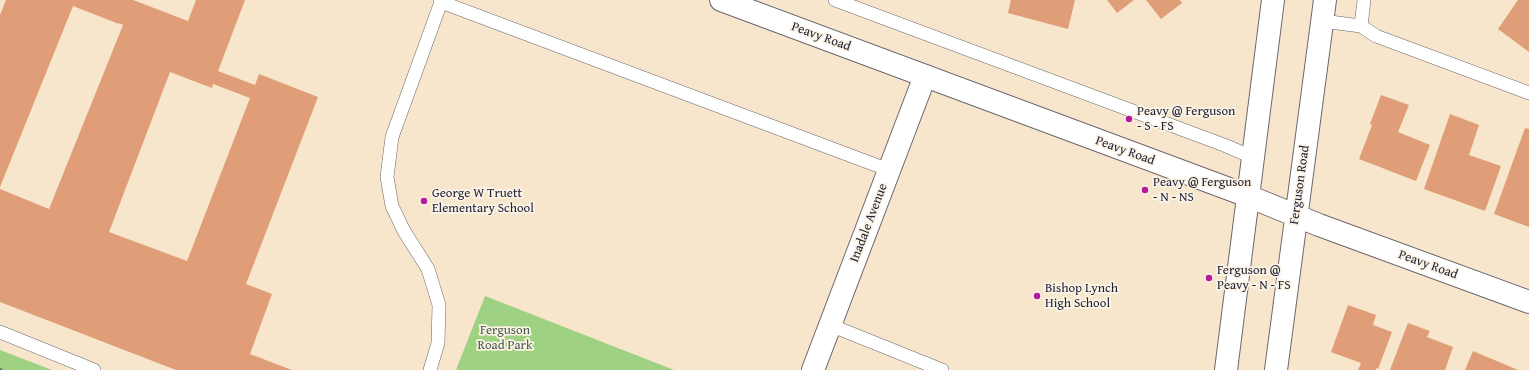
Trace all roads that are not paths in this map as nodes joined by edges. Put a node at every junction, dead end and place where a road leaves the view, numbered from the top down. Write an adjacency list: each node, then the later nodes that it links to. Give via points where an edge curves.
1 (721, 0): 9 (street, Peavy Road)
2 (835, 0): 6 (lane)
3 (1272, 0): 11 (street)
4 (1364, 0): 8 (lane)
5 (441, 1): 12 (lane); 19 (lane, via 392,137 387,177 392,206 404,232 428,269 439,305 438,343)
6 (853, 3): 11 (lane)
7 (1323, 10): 8 (lane); 14 (street, Ferguson Road)
8 (1361, 26): 10 (lane, via 1376,36)
9 (925, 76): 12 (street, Inadale Avenue); 13 (street, Peavy Road)
10 (1529, 93)
11 (1252, 157): 13 (street)
12 (890, 170): 16 (street, Inadale Avenue)
13 (1248, 196): 14 (street, Peavy Road); 22 (street)
14 (1296, 215): 15 (street, Peavy Road); 23 (street, Ferguson Road)
15 (1529, 302)
16 (830, 325): 20 (street, Inadale Avenue); 21 (lane)
17 (0, 332): 18 (lane)
18 (94, 370)
19 (430, 370)
20 (813, 370)
21 (942, 370)
22 (1226, 370)
23 (1276, 370)

